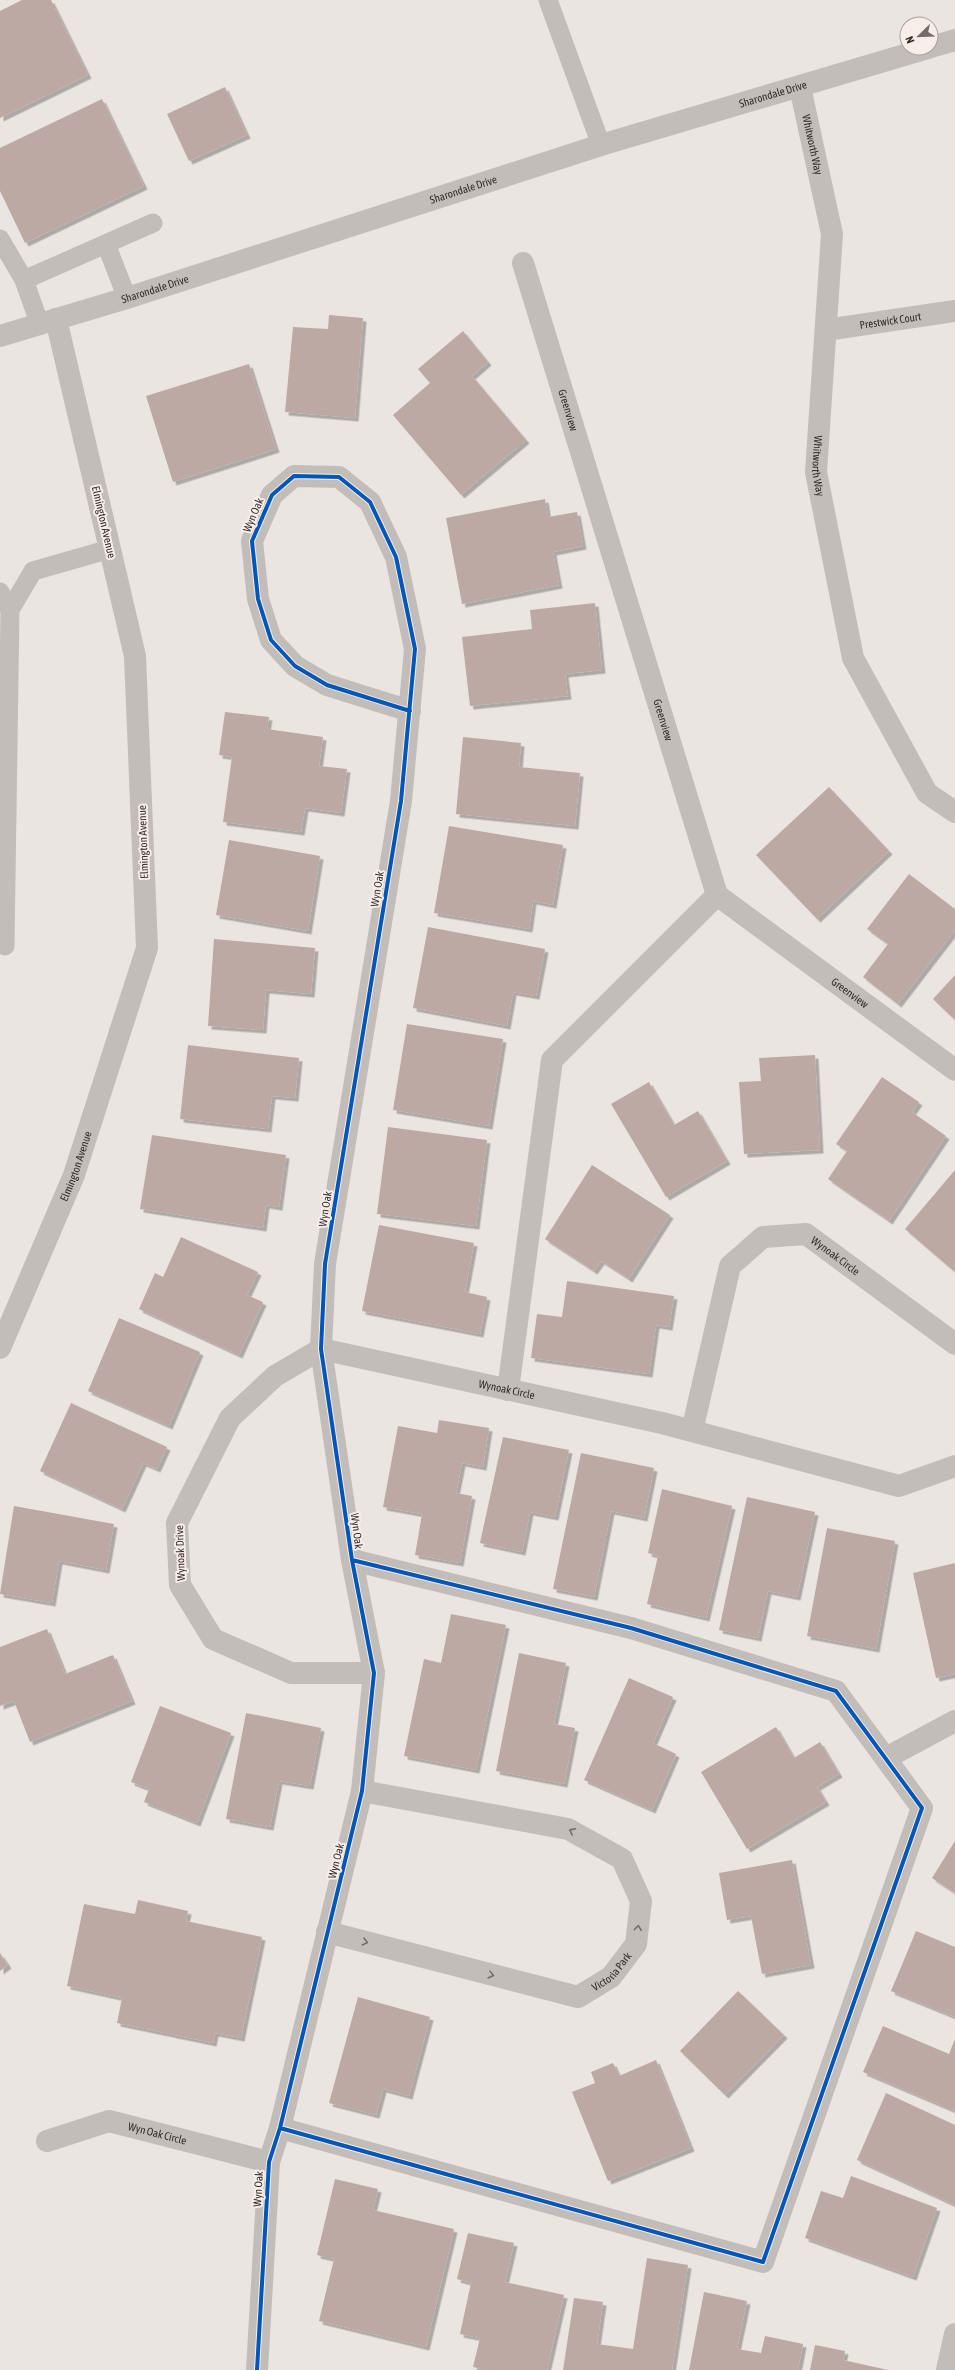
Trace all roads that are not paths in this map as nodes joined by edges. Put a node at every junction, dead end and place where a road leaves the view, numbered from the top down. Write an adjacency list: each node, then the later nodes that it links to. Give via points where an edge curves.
1 (548, 0): 6 (lane)
2 (955, 40): 3 (street)
3 (939, 45)
4 (902, 56): 5 (street, Sharondale Drive)
5 (800, 87): 6 (street, Sharondale Drive); 15 (street, Whitworth Way, via 832,234)
6 (601, 145): 12 (street, Sharondale Drive)
7 (153, 223): 9 (lane)
8 (0, 239): 11 (lane)
9 (106, 244): 11 (lane); 12 (lane)
10 (523, 263): 23 (street, Greenview)
11 (24, 280): 14 (lane)
12 (127, 298): 14 (street, Sharondale Drive)
13 (955, 311): 15 (street, Prestwick Court)
14 (48, 322): 16 (street, Sharondale Drive); 17 (street, Elmington Avenue)
15 (826, 330): 22 (street, Whitworth Way, via 816,472 853,658 926,793)
16 (0, 336)
17 (110, 549): 19 (lane, via 33,571); 26 (street, Elmington Avenue, via 135,656 147,948 74,1175)
18 (0, 592): 19 (lane)
19 (10, 610): 21 (lane)
20 (410, 711): 20 (street, Wyn Oak, via 415,649 396,557 370,502 339,477 294,476 272,495 252,541 258,599 272,640 295,666 327,685); 29 (street, Wyn Oak, via 401,801 325,1264)
21 (4, 811): 24 (lane)
22 (955, 812)
23 (717, 895): 25 (street, Greenview); 30 (street, via 552,1060)
24 (5, 946)
25 (955, 1070)
26 (6, 1319): 28 (street, Elmington Avenue)
27 (955, 1344): 31 (street, Wynoak Circle, via 806,1234 763,1237 730,1266)
28 (0, 1347)
29 (322, 1349): 30 (street, Wynoak Circle); 33 (street, Wyn Oak); 34 (street, Wynoak Drive, via 275,1376 230,1418 177,1523 180,1585 213,1639 291,1673)
30 (508, 1390): 31 (street, Wynoak Circle)
31 (692, 1431): 32 (street, Wynoak Circle, via 899,1486)
32 (955, 1466)
33 (352, 1560): 34 (street, Wyn Oak); 36 (street, via 631,1628 836,1691)
34 (374, 1673): 37 (street, Wyn Oak)
35 (955, 1721): 36 (street)
36 (886, 1758): 39 (street, via 922,1808 763,2262)
37 (362, 1791): 38 (street, Wyn Oak); 38 (street, Victoria Park, one-way to 37, via 578,1997 611,1977 636,1944 641,1901 622,1859 568,1829)
38 (328, 1932): 39 (street, Wyn Oak)
39 (280, 2128): 41 (street, Wyn Oak)
40 (47, 2141): 41 (street, Wyn Oak Circle, via 109,2121)
41 (269, 2162): 43 (street, Wyn Oak)
42 (955, 2334): 44 (street)
43 (257, 2370)
44 (947, 2370)

